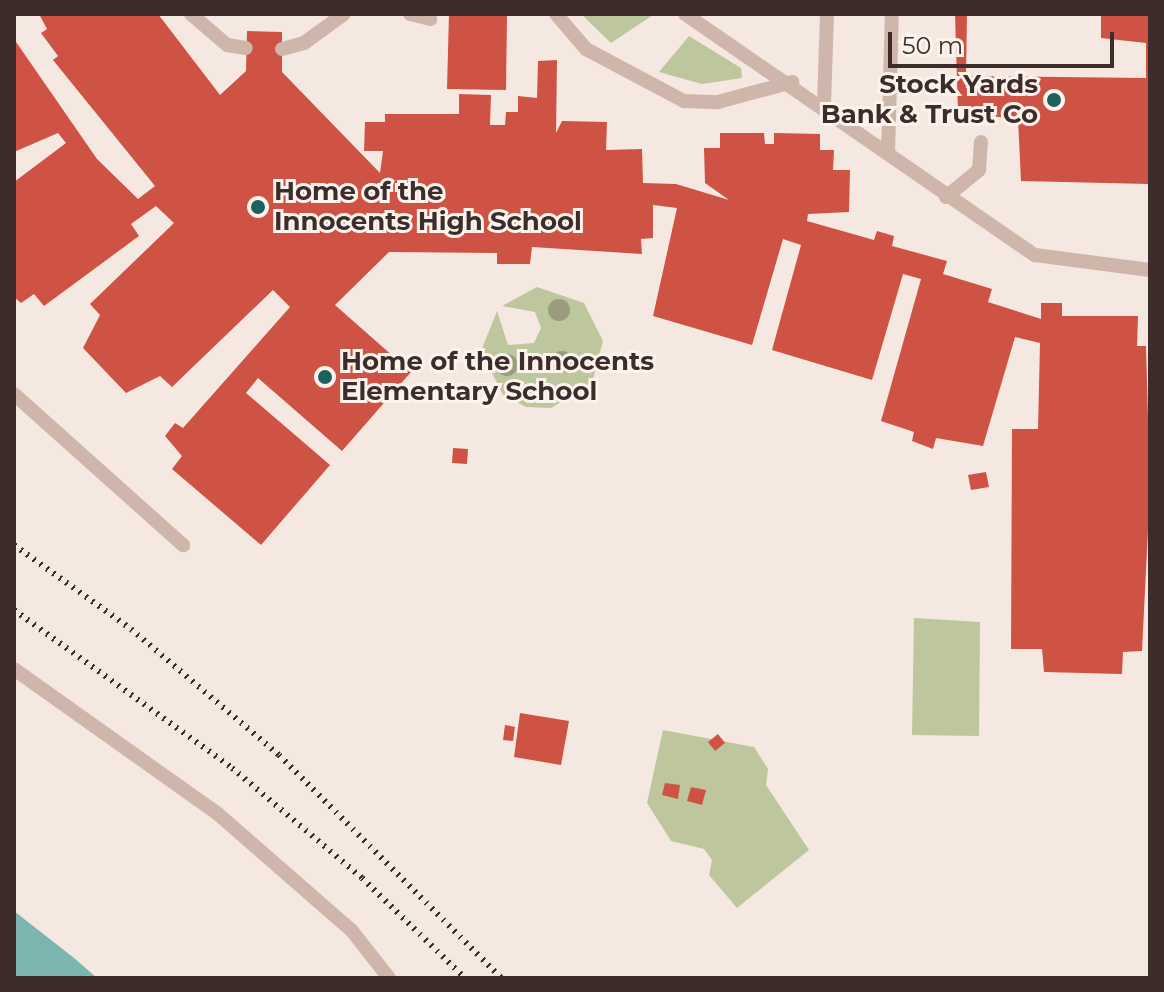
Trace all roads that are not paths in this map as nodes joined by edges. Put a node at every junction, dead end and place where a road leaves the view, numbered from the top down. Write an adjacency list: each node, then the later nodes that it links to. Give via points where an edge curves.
1 (191, 14): 9 (lane, via 227,45)
2 (344, 14): 10 (lane, via 304,43)
3 (410, 14): 8 (lane)
4 (556, 14): 11 (lane, via 586,49 684,101 718,102)
5 (685, 14): 11 (lane)
6 (827, 14): 12 (lane)
7 (892, 14): 14 (lane)
8 (430, 19)
9 (246, 48)
10 (282, 49)
11 (792, 82): 12 (lane)
12 (824, 105): 14 (lane)
13 (981, 142): 15 (lane, via 979,170)
14 (888, 153): 15 (lane)
15 (946, 197): 16 (lane, via 1035,255)
16 (1150, 270)
17 (14, 394): 18 (lane)
18 (183, 545)
19 (14, 669): 20 (lane, via 218,814 352,931)
20 (389, 978)

